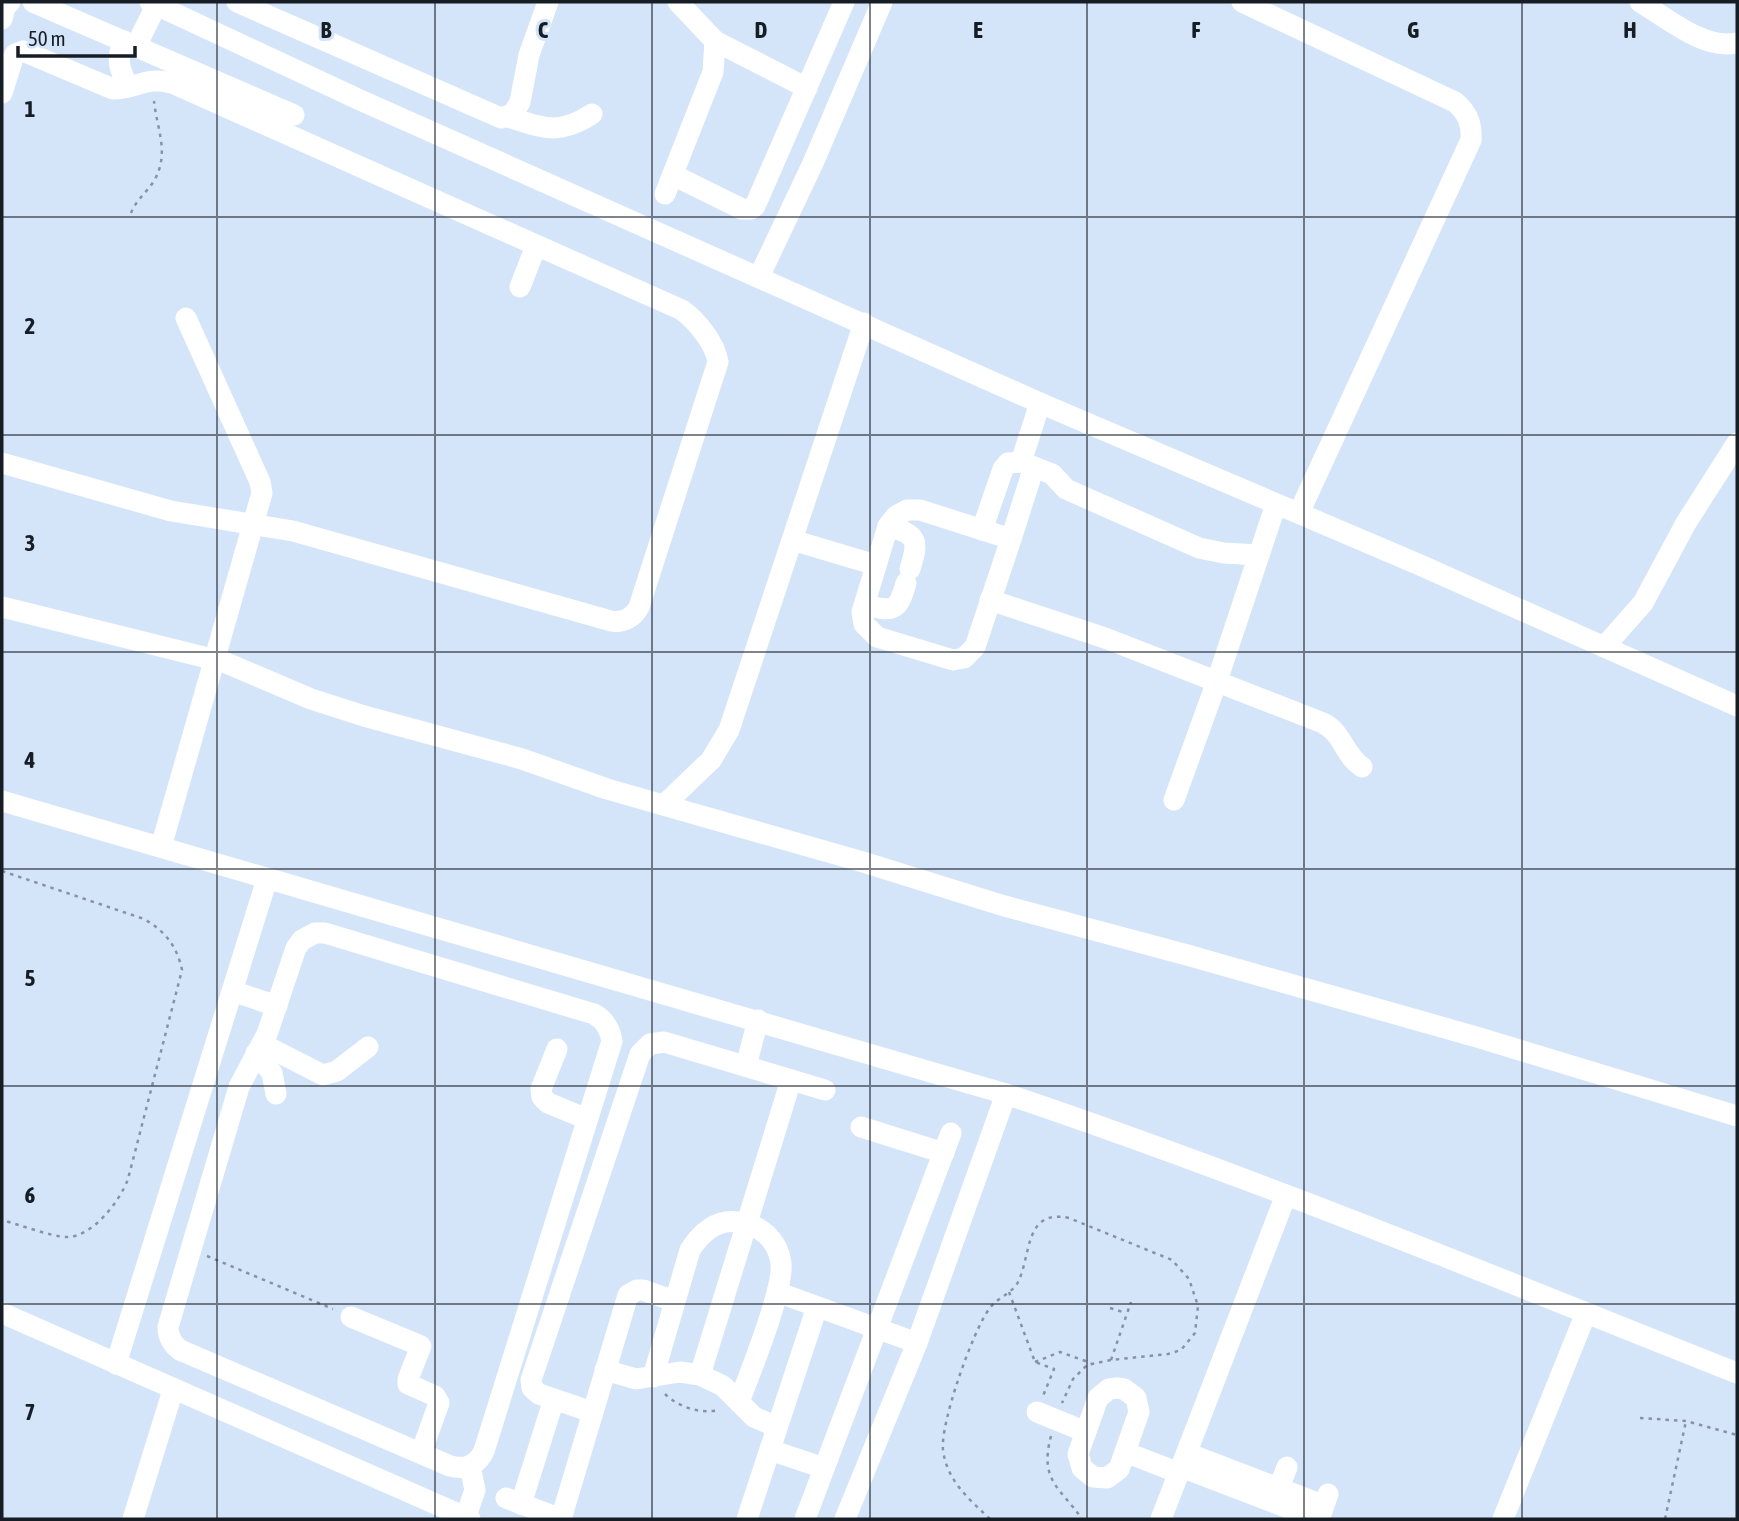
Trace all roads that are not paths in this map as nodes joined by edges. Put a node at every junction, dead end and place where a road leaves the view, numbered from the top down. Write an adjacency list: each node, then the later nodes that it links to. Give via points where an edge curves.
1 (10, 2): 11 (street)
2 (33, 2): 14 (street)
3 (237, 2): 20 (street, via 494,117)
4 (548, 2): 20 (street, via 529,55 518,108)
5 (678, 2): 12 (street)
6 (844, 2): 16 (street)
7 (882, 2): 22 (street)
8 (1242, 2): 31 (street, via 1455,102 1467,115 1472,131)
9 (1640, 2): 13 (street, via 1709,42)
10 (155, 3): 14 (street); 22 (street, via 360,100)
11 (2, 19)
12 (715, 41): 16 (street); 16 (street, via 713,72 669,184 751,209)
13 (1737, 43)
14 (130, 44): 15 (street, via 118,55); 19 (street)
15 (128, 87): 17 (street, via 106,87 23,51 13,58); 21 (street, via 153,80 172,83)
16 (807, 88)
17 (2, 93)
18 (592, 114): 20 (street, via 556,129)
19 (294, 115)
20 (508, 117)
21 (536, 246): 23 (street); 32 (street, via 682,310 696,322 718,357 643,595 632,616 611,621 293,531)
22 (759, 277): 25 (street)
23 (520, 286)
24 (186, 318): 32 (street, via 260,482 261,499)
25 (864, 323): 26 (street); 36 (street)
26 (1040, 403): 29 (street); 30 (street)
27 (1737, 443): 42 (street, via 1643,603)
28 (2, 463): 32 (street, via 162,509)
29 (1028, 464): 34 (street, via 1008,463 1003,469); 35 (street); 37 (street, via 1054,476 1066,489 1187,543 1211,551)
30 (1276, 504): 31 (street); 37 (street)
31 (1298, 513): 42 (street)
32 (253, 524): 43 (street)
33 (888, 526): 34 (street, via 901,513 913,510); 38 (street); 40 (street, via 906,531 914,538 916,549 901,601 885,610)
34 (982, 530): 35 (street)
35 (1011, 539): 39 (street)
36 (792, 540): 38 (street); 49 (street, via 729,730 706,765)
37 (1259, 555): 44 (street)
38 (876, 565): 40 (street)
39 (990, 600): 40 (street, via 972,651 953,660 872,634 862,618); 44 (street)
40 (865, 604)
41 (2, 607): 43 (street)
42 (1604, 647): 45 (street)
43 (215, 660): 49 (street, via 338,708 522,759); 50 (street)
44 (1217, 681): 46 (street, via 1329,726); 47 (street)
45 (1737, 706)
46 (1362, 767)
47 (1174, 800)
48 (2, 801): 50 (street)
49 (664, 805): 63 (street)
50 (161, 847): 51 (street)
51 (267, 879): 52 (street); 54 (street)
52 (232, 991): 53 (street); 76 (street)
53 (277, 1006): 56 (street); 64 (street, via 299,944 310,934 320,933 594,1014 607,1026 612,1041)
54 (758, 1020): 58 (street); 62 (street)
55 (368, 1047): 56 (street, via 337,1071 323,1075)
56 (259, 1048): 61 (street, via 272,1073); 90 (street, via 239,1087 168,1334 174,1346)
57 (557, 1049): 64 (street, via 542,1097)
58 (746, 1066): 59 (street); 82 (street, via 664,1042 650,1044 640,1054 531,1380 535,1392)
59 (791, 1080): 60 (street); 67 (street)
60 (825, 1090)
61 (276, 1094)
62 (1006, 1094): 66 (street); 75 (street)
63 (1737, 1116)
64 (587, 1119): 92 (street, via 484,1451)
65 (861, 1127): 74 (street, via 947,1143)
66 (1286, 1195): 72 (street); 91 (street)
67 (747, 1223): 68 (street, via 770,1238 777,1250 781,1263); 69 (street, via 720,1223 697,1238); 79 (street)
68 (777, 1292): 70 (street); 83 (street)
69 (674, 1301): 77 (street, via 643,1290 628,1295); 80 (street)
70 (817, 1307): 74 (street); 86 (street)
71 (2, 1313): 76 (street)
72 (1586, 1313): 78 (street); 103 (street)
73 (351, 1317): 90 (street, via 420,1344 408,1384 439,1402)
74 (876, 1329): 75 (street); 94 (street)
75 (917, 1343): 101 (street)
76 (116, 1364): 81 (street)
77 (605, 1370): 80 (street); 84 (street)
78 (1737, 1373)
79 (700, 1375): 80 (street, via 680,1372); 83 (street, via 723,1385)
80 (656, 1383)
81 (173, 1390): 97 (street); 98 (street)
82 (554, 1399): 84 (street); 84 (street, via 514,1501 561,1519)
83 (734, 1405): 86 (street)
84 (593, 1412)
85 (1047, 1415): 87 (street)
86 (778, 1427): 88 (street)
87 (1086, 1432): 89 (street, via 1078,1454 1086,1474 1100,1479 1114,1474); 89 (street, via 1098,1398 1109,1389 1124,1389 1136,1398 1139,1412)
88 (770, 1450): 94 (street); 99 (street)
89 (1125, 1452): 91 (street)
90 (421, 1453): 92 (street, via 457,1468)
91 (1182, 1464): 96 (street); 102 (street)
92 (470, 1466): 97 (street, via 475,1490)
93 (1287, 1466): 96 (street)
94 (824, 1468): 100 (street)
95 (1326, 1500): 96 (street, via 1315,1517)
96 (1280, 1504)
97 (467, 1518)
98 (133, 1519)
99 (747, 1519)
100 (805, 1519)
101 (845, 1519)
102 (1161, 1519)
103 (1503, 1519)

